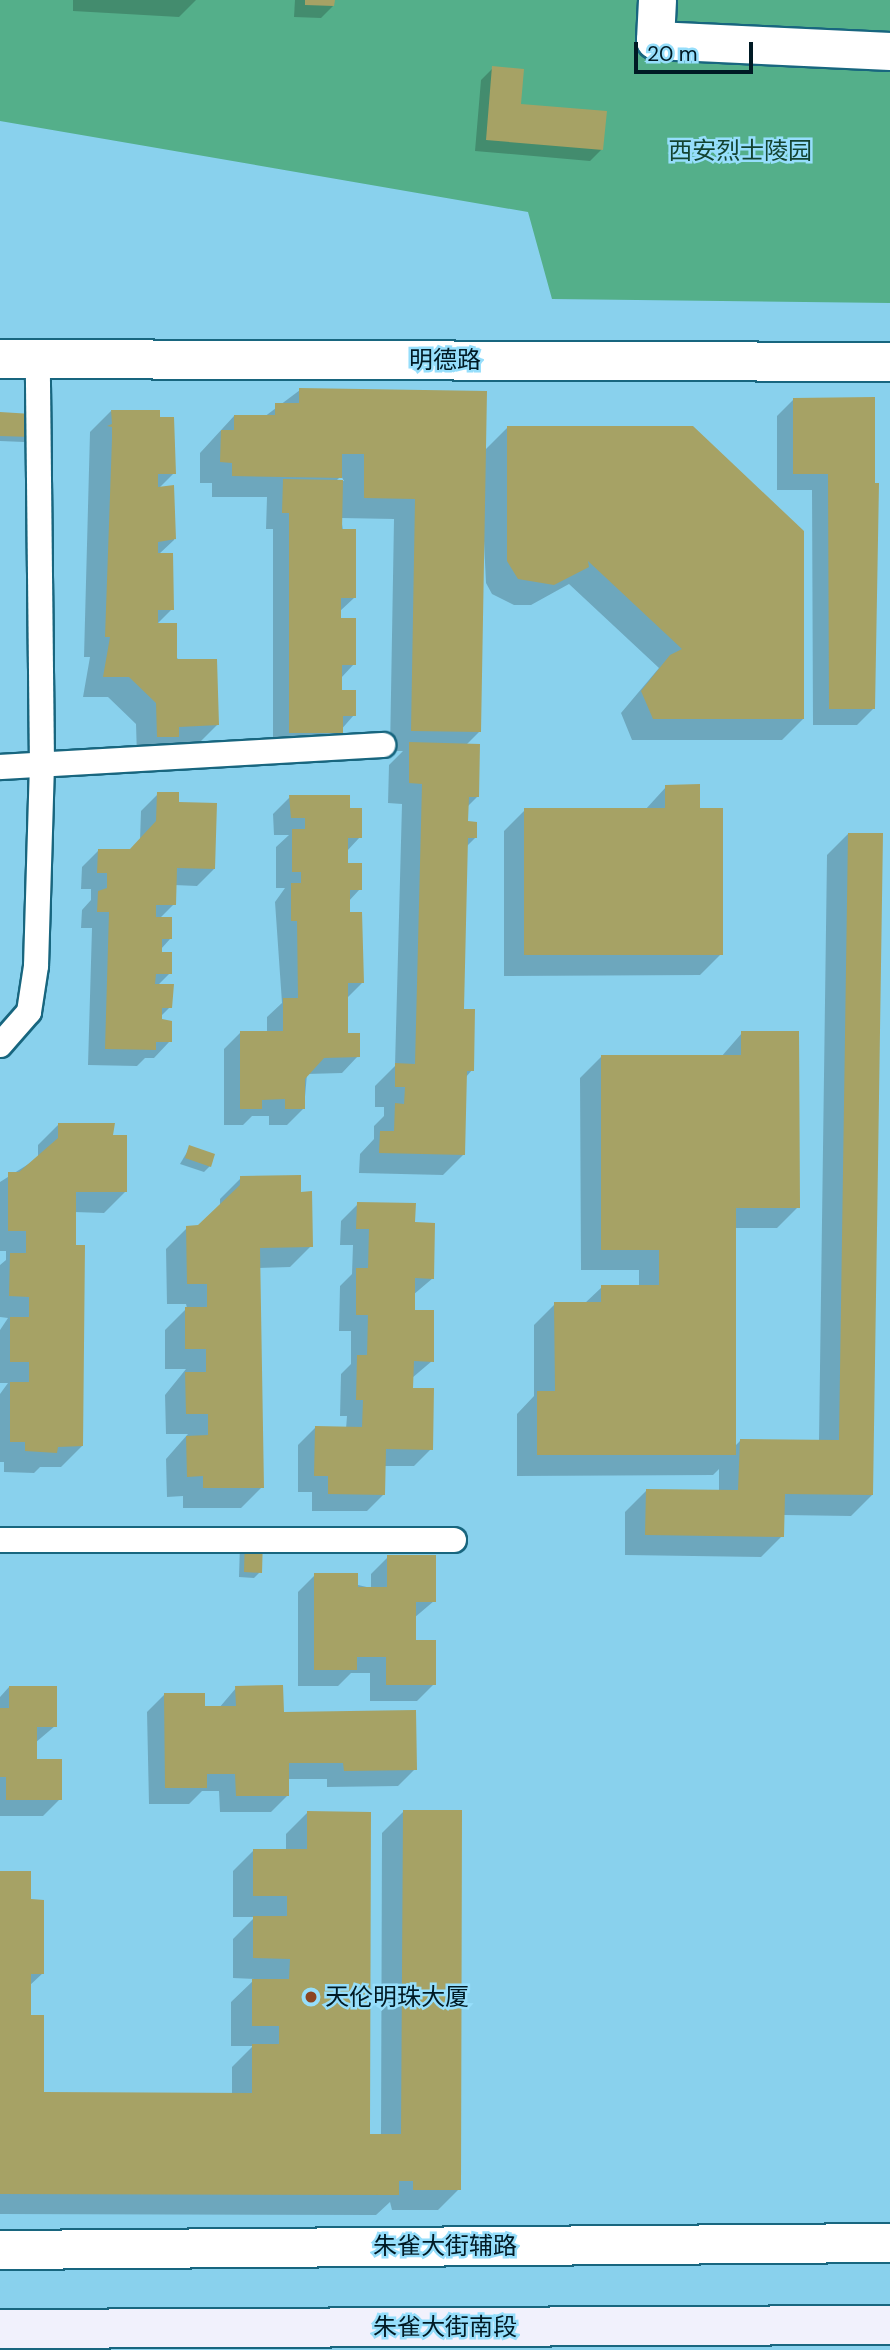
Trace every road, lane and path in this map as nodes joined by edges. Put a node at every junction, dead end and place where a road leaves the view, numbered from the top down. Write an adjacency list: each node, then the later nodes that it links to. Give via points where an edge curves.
1 (657, 0): 2 (street, via 655,40)
2 (890, 51)
3 (0, 359): 4 (street, 明德路)
4 (38, 359): 5 (street, 明德路); 7 (lane)
5 (890, 362)
6 (383, 745): 7 (lane)
7 (42, 765): 8 (lane); 9 (lane, via 36,966 29,1013)
8 (0, 767)
9 (0, 1045)
10 (0, 1540): 11 (lane)
11 (454, 1540)
12 (890, 2243): 13 (street, 朱雀大街辅路)
13 (0, 2250)
14 (890, 2325): 15 (main road, 朱雀大街南段)
15 (0, 2329)

